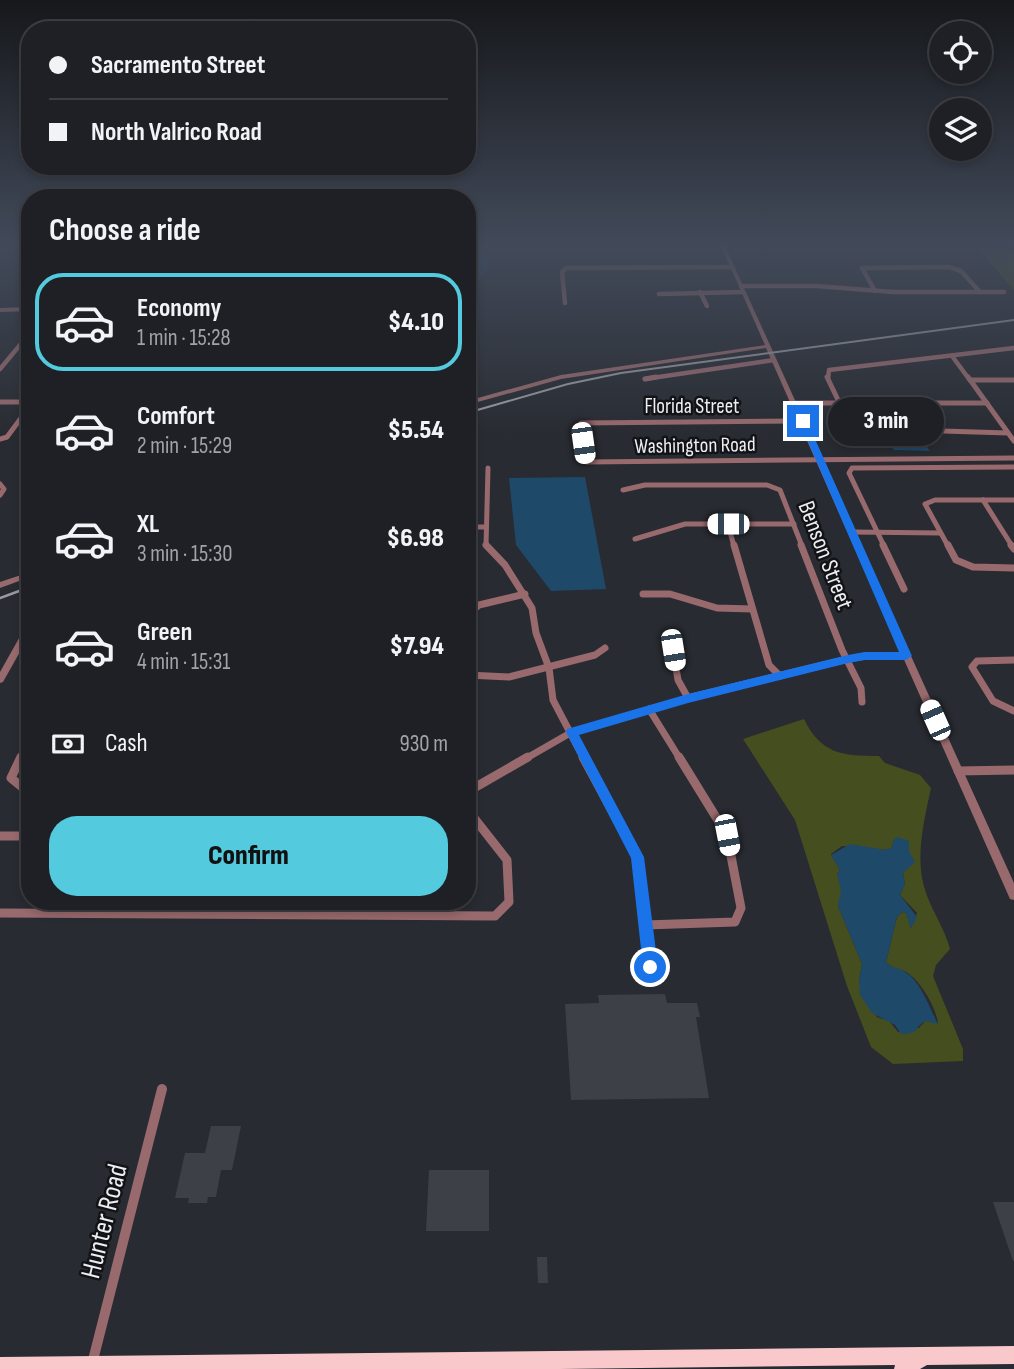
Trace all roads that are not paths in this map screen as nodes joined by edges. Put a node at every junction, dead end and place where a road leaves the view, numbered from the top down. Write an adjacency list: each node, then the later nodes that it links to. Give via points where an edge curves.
1 (752, 310): 3 (street)
2 (21, 344): 7 (street)
3 (768, 346): 6 (street); 11 (street, via 584,373)
4 (1014, 348): 5 (street)
5 (952, 355): 9 (street); 13 (street, via 829,370 826,376)
6 (775, 360): 8 (street); 16 (street)
7 (0, 369)
8 (645, 379)
9 (970, 380): 10 (street); 17 (street)
10 (1014, 380)
11 (476, 400)
12 (0, 402): 15 (street)
13 (839, 402): 14 (street); 16 (street)
14 (893, 402): 17 (street); 20 (street, via 910,430)
15 (21, 403)
16 (794, 403): 19 (street)
17 (987, 403): 20 (street)
18 (21, 417): 21 (street, via 7,437)
19 (803, 421): 23 (street); 25 (street, Florida Street, via 581,423)
20 (1008, 433): 22 (street)
21 (0, 439)
22 (1014, 442)
23 (820, 458): 24 (street, Washington Road); 25 (street, Washington Road); 37 (street)
24 (1014, 458)
25 (586, 462)
26 (1014, 467): 38 (street, via 852,468 849,473)
27 (488, 468): 36 (street)
28 (0, 484): 30 (street, via 4,489)
29 (623, 490): 34 (street, Benson Street, via 645,485 767,485 780,490)
30 (0, 495)
31 (983, 500): 32 (street); 39 (street, via 928,501 926,507); 41 (street)
32 (1014, 500)
33 (728, 524): 34 (street); 40 (street, via 685,524); 49 (street)
34 (794, 524): 54 (street, Benson Street)
35 (476, 527): 36 (street)
36 (485, 527): 46 (street, via 486,547)
37 (853, 532): 38 (street); 53 (street)
38 (877, 532): 39 (street); 45 (street)
39 (940, 533): 42 (street, via 964,566)
40 (635, 539)
41 (1014, 549)
42 (1014, 568)
43 (21, 577): 44 (street)
44 (0, 585)
45 (904, 589)
46 (525, 594): 48 (street); 56 (street)
47 (643, 594): 49 (street, via 670,594 717,608)
48 (476, 609)
49 (752, 609): 58 (street, via 769,666)
50 (21, 642): 59 (street)
51 (605, 648): 56 (street)
52 (673, 650): 60 (street, via 678,680)
53 (906, 656): 54 (street); 66 (street)
54 (848, 659): 58 (street); 61 (street, Benson Street)
55 (1014, 660): 63 (street, via 976,661 972,667 990,700)
56 (549, 668): 57 (street, via 509,677); 64 (street, via 553,700)
57 (476, 676)
58 (780, 676): 60 (street)
59 (0, 680)
60 (688, 698): 62 (street)
61 (862, 702)
62 (649, 709): 64 (street); 76 (street, via 727,835 741,908 735,922)
63 (1014, 711)
64 (572, 732): 69 (street); 76 (street, via 637,857)
65 (21, 756): 68 (street, via 11,778)
66 (958, 771): 67 (street); 73 (street)
67 (1014, 771)
68 (21, 786)
69 (476, 787)
70 (476, 820): 74 (street, via 507,860 509,902 495,916)
71 (0, 836): 72 (street)
72 (21, 836)
73 (1014, 895)
74 (68, 912): 75 (street)
75 (0, 913)
76 (645, 926): 77 (street)
77 (650, 967)
78 (162, 1089): 82 (street, Hunter Road)
79 (925, 1355): 80 (highway); 81 (highway); 86 (highway)
80 (1014, 1355)
81 (702, 1363): 83 (highway)
82 (92, 1365): 84 (highway); 85 (highway)
83 (397, 1365): 85 (highway)
84 (0, 1366)
85 (196, 1366)
86 (903, 1369)

